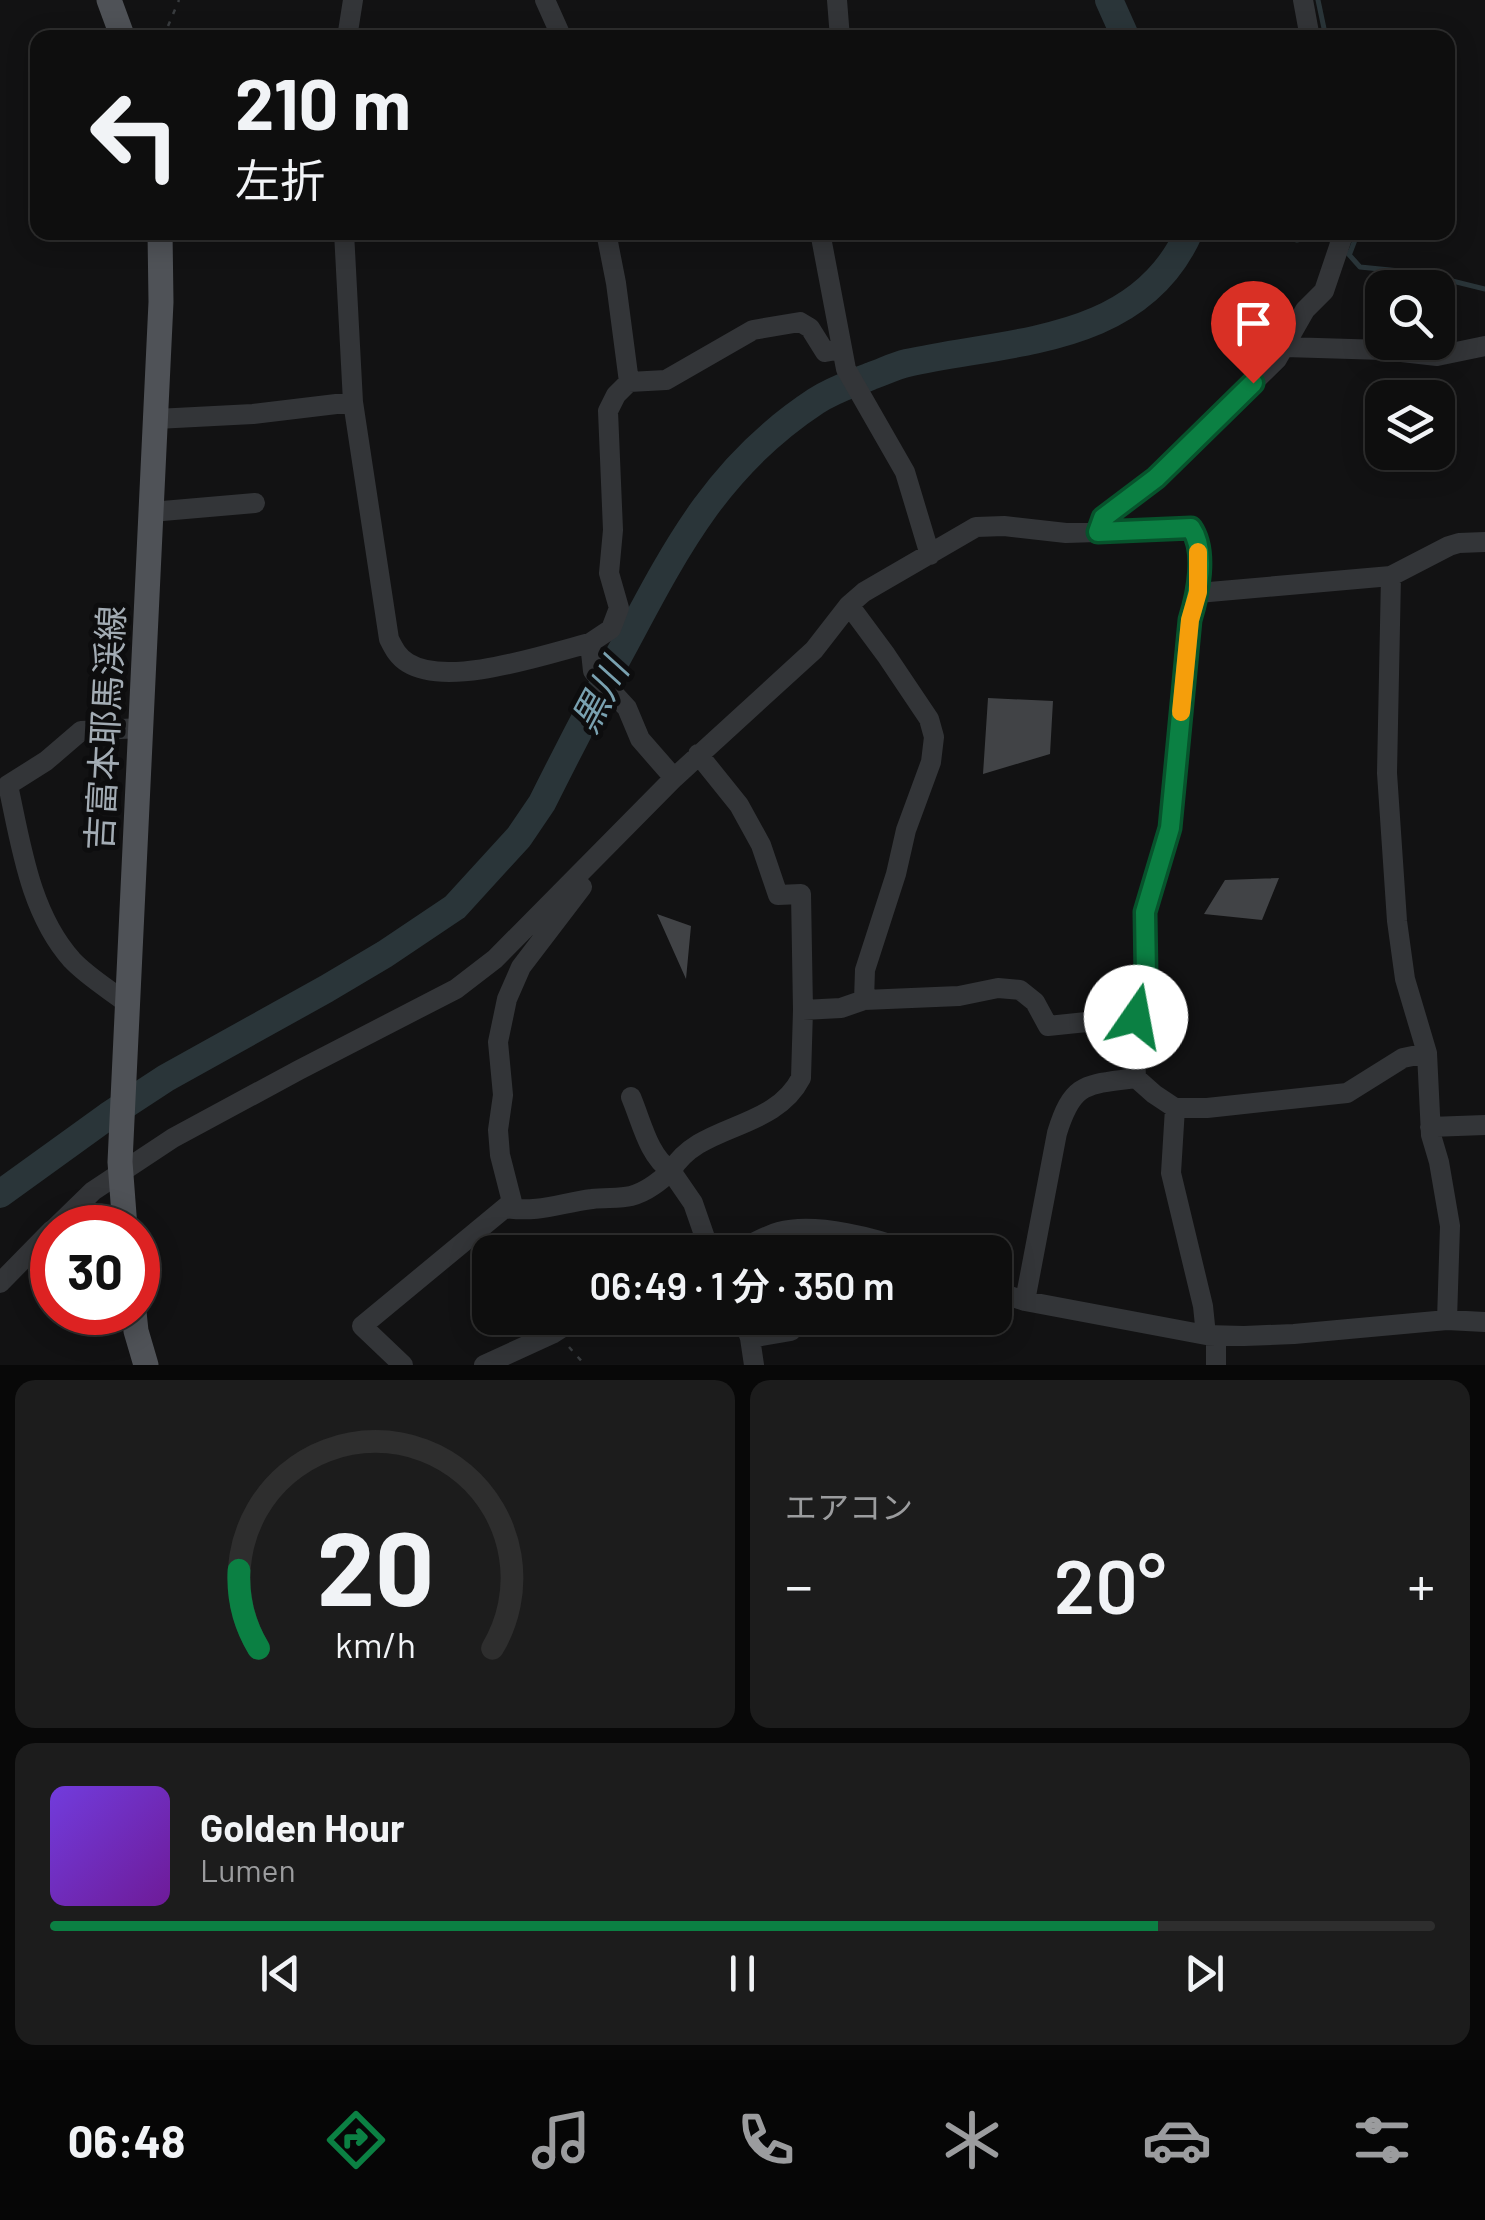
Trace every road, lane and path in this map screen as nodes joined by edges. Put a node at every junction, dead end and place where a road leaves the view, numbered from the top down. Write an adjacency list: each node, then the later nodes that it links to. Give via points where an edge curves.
1 (109, 0): 7 (main road)
2 (179, 0): 8 (path)
3 (354, 0): 9 (street)
4 (544, 0): 10 (street)
5 (837, 0): 11 (street)
6 (1303, 0): 12 (street)
7 (120, 30)
8 (166, 30)
9 (348, 30)
10 (558, 30)
11 (839, 30)
12 (1309, 30)
13 (160, 240): 23 (main road, 吉富本耶馬渓線)
14 (344, 240): 22 (street)
15 (608, 240): 21 (street)
16 (822, 240): 20 (street)
17 (1341, 240): 18 (street, via 1324,291)
18 (1285, 346): 19 (street, via 1437,356); 26 (street, via 1156,478 1103,518)
19 (1485, 346)
20 (844, 359): 21 (street, via 825,352 800,322 753,330 666,380); 28 (street, via 905,472)
21 (630, 382): 32 (street, via 608,411 609,573 619,608 611,628)
22 (354, 402): 23 (street); 32 (street, via 389,639 397,654 416,667 453,672)
23 (156, 418): 25 (main road, 吉富本耶馬渓線)
24 (255, 502): 25 (street)
25 (151, 512): 33 (main road, 吉富本耶馬渓線)
26 (1098, 532): 28 (street, via 976,528); 30 (street, via 1191,528 1198,540)
27 (1485, 542): 29 (street, via 1449,546)
28 (930, 555): 31 (street)
29 (1391, 576): 30 (street); 44 (street, via 1387,773 1397,921 1404,980)
30 (1198, 592): 43 (street, via 1170,828 1145,912 1146,977)
31 (849, 606): 34 (street, via 814,650); 40 (street, via 928,718 934,737 865,970)
32 (590, 643): 35 (street, via 593,671)
33 (141, 728): 36 (street, via 81,732); 41 (main road, 吉富本耶馬渓線)
34 (698, 754): 35 (street); 42 (street, via 738,805 778,895 800,894)
35 (674, 778): 37 (street)
36 (4, 785): 41 (street, via 52,934 74,963)
37 (585, 869): 38 (street, via 578,894); 39 (street)
38 (521, 966): 39 (street, via 474,985); 54 (street, via 498,1042 500,1154 512,1202)
39 (468, 980): 50 (street)
40 (864, 1000): 42 (street); 43 (street, via 998,988 1020,990 1036,1002 1048,1026)
41 (128, 1004): 50 (main road, 吉富本耶馬渓線)
42 (803, 1010): 51 (street, via 797,1086 770,1112 678,1159)
43 (1136, 1017): 45 (street)
44 (1426, 1053): 47 (street, via 1403,1058 1347,1092); 49 (street)
45 (1136, 1078): 47 (street); 61 (street, via 1091,1084 1065,1107)
46 (632, 1097): 51 (street, via 653,1153)
47 (1175, 1108): 69 (street, via 1171,1173)
48 (1485, 1125): 49 (street)
49 (1430, 1127): 62 (street, via 1450,1226)
50 (122, 1168): 52 (street); 53 (main road, 吉富本耶馬渓線)
51 (672, 1171): 54 (street, via 632,1196); 55 (street, via 694,1203)
52 (79, 1205)
53 (124, 1205)
54 (506, 1208): 72 (street, via 362,1326)
55 (704, 1235)
56 (771, 1235): 57 (street, via 813,1227)
57 (850, 1235)
58 (30, 1252): 59 (street)
59 (0, 1283)
60 (1012, 1296): 61 (street)
61 (1025, 1300): 69 (street)
62 (1447, 1320): 63 (street); 69 (street)
63 (1485, 1322)
64 (137, 1335): 71 (main road)
65 (549, 1335): 73 (street)
66 (559, 1335): 74 (path)
67 (749, 1335): 70 (street)
68 (765, 1335): 70 (street)
69 (1211, 1336): 76 (street)
70 (750, 1338): 75 (street)
71 (146, 1365)
72 (404, 1365)
73 (484, 1365)
74 (584, 1365)
75 (754, 1365)
76 (1216, 1365)

